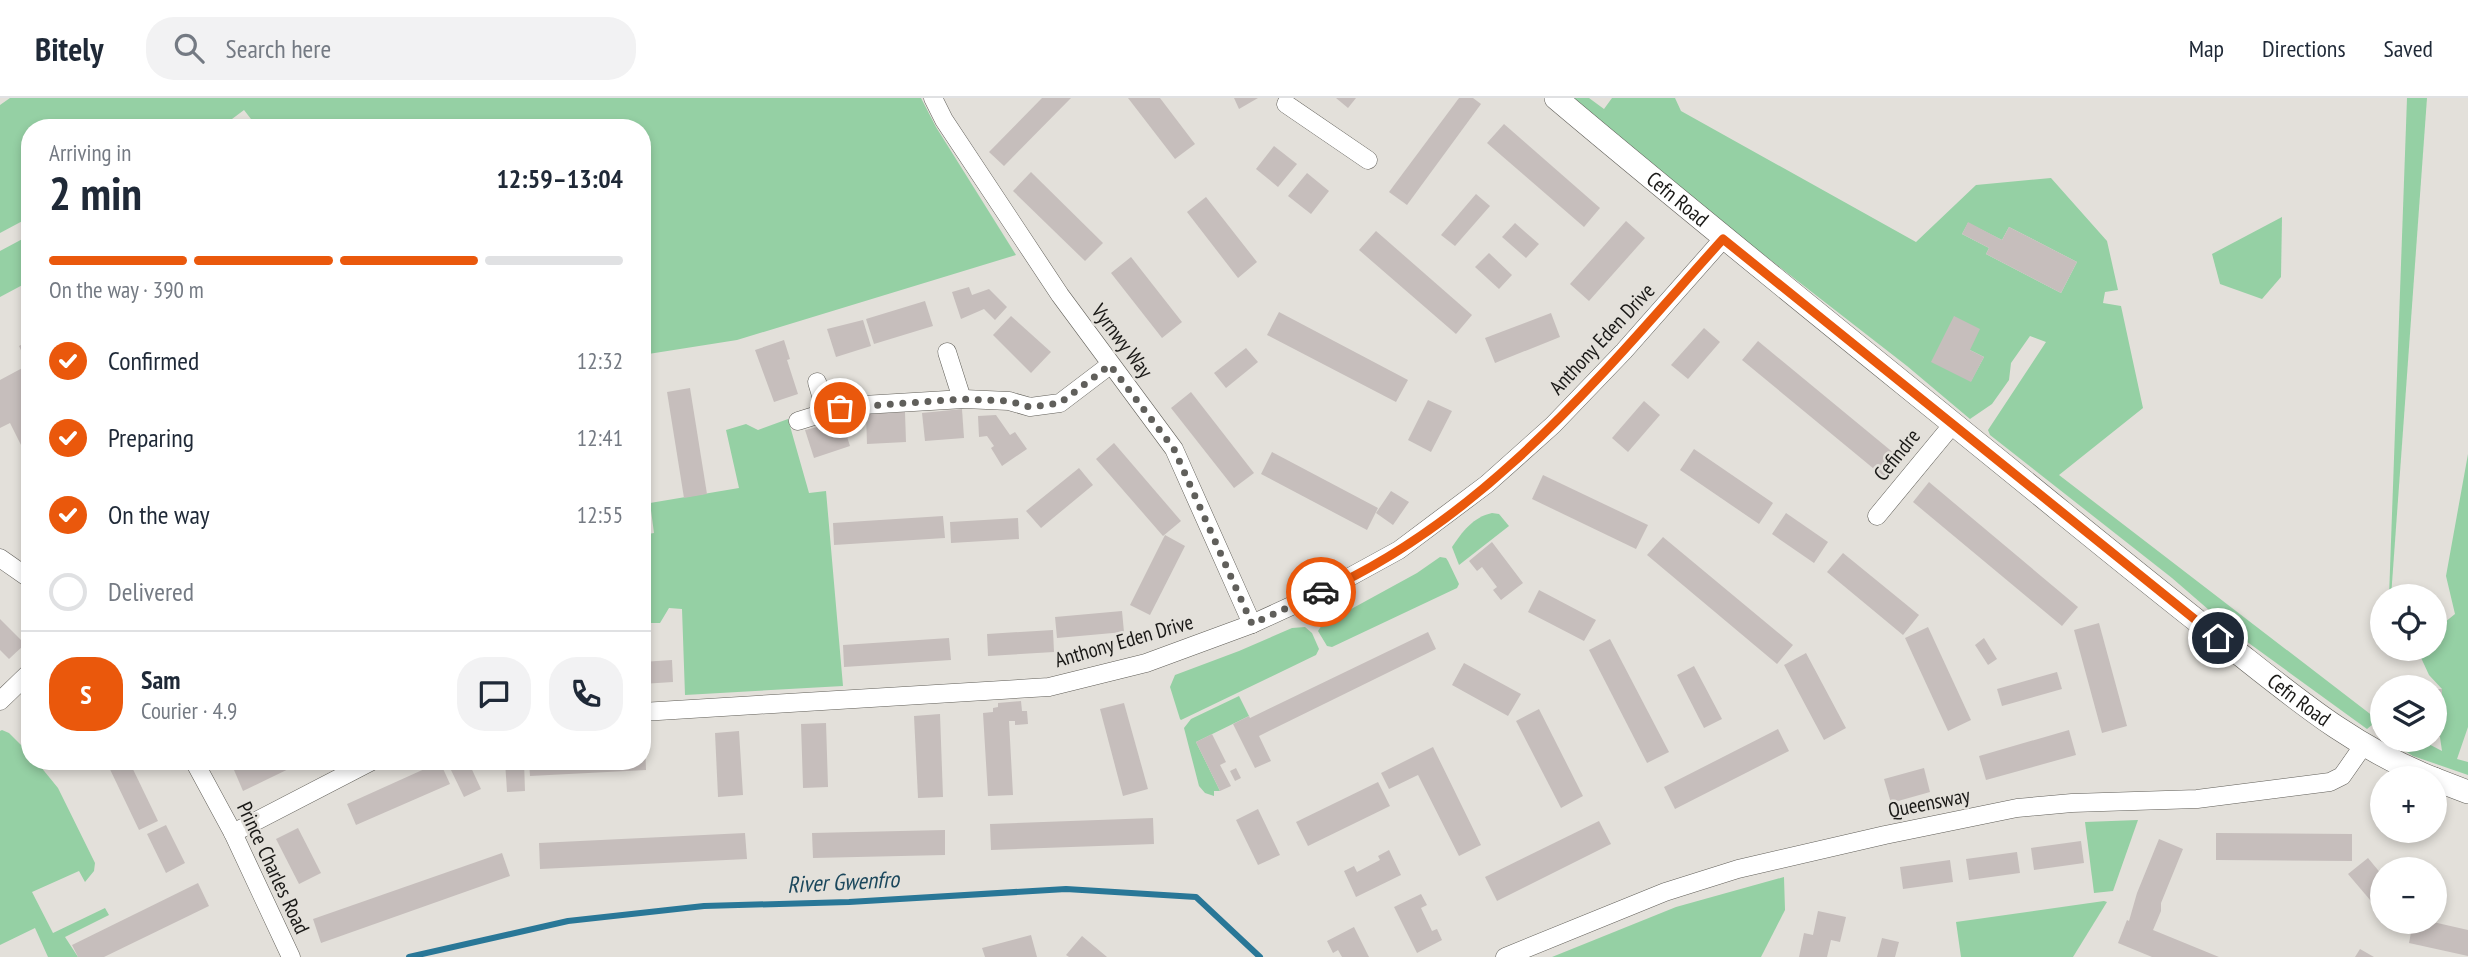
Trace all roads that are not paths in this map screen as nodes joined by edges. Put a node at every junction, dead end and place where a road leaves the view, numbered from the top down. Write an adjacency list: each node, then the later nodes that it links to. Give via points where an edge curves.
1 (933, 98): 7 (street, Vyrnwy Way)
2 (1556, 98): 5 (street, Cefn Road)
3 (1286, 104): 4 (street)
4 (1368, 160)
5 (1723, 239): 12 (street, Cefn Road); 16 (street, Anthony Eden Drive, via 1561,417 1487,484 1399,550)
6 (947, 352): 9 (street)
7 (1110, 365): 9 (street, via 1060,403 1030,407 1009,401); 16 (street, Vyrnwy Way, via 1174,449)
8 (817, 382): 10 (street)
9 (962, 399): 10 (street, via 863,404)
10 (826, 412): 11 (street)
11 (797, 421)
12 (1952, 424): 13 (street, Cefindre); 20 (street, Cefn Road, via 2153,587)
13 (1877, 516)
14 (0, 558): 15 (street)
15 (21, 573)
16 (1252, 624): 19 (street, Anthony Eden Drive, via 1146,663 1049,687)
17 (21, 681): 18 (street)
18 (0, 701)
19 (651, 711)
20 (2363, 746): 21 (street, Cefn Road); 28 (street, Queensway, via 2342,776 2330,782 2197,799 2017,808 1786,858 1665,892)
21 (2406, 766)
22 (199, 770): 26 (street, Prince Charles Road)
23 (355, 770): 26 (street)
24 (2447, 784): 25 (street, Cefn Road)
25 (2468, 792)
26 (233, 833): 27 (street, Prince Charles Road)
27 (291, 957)
28 (1505, 957)

